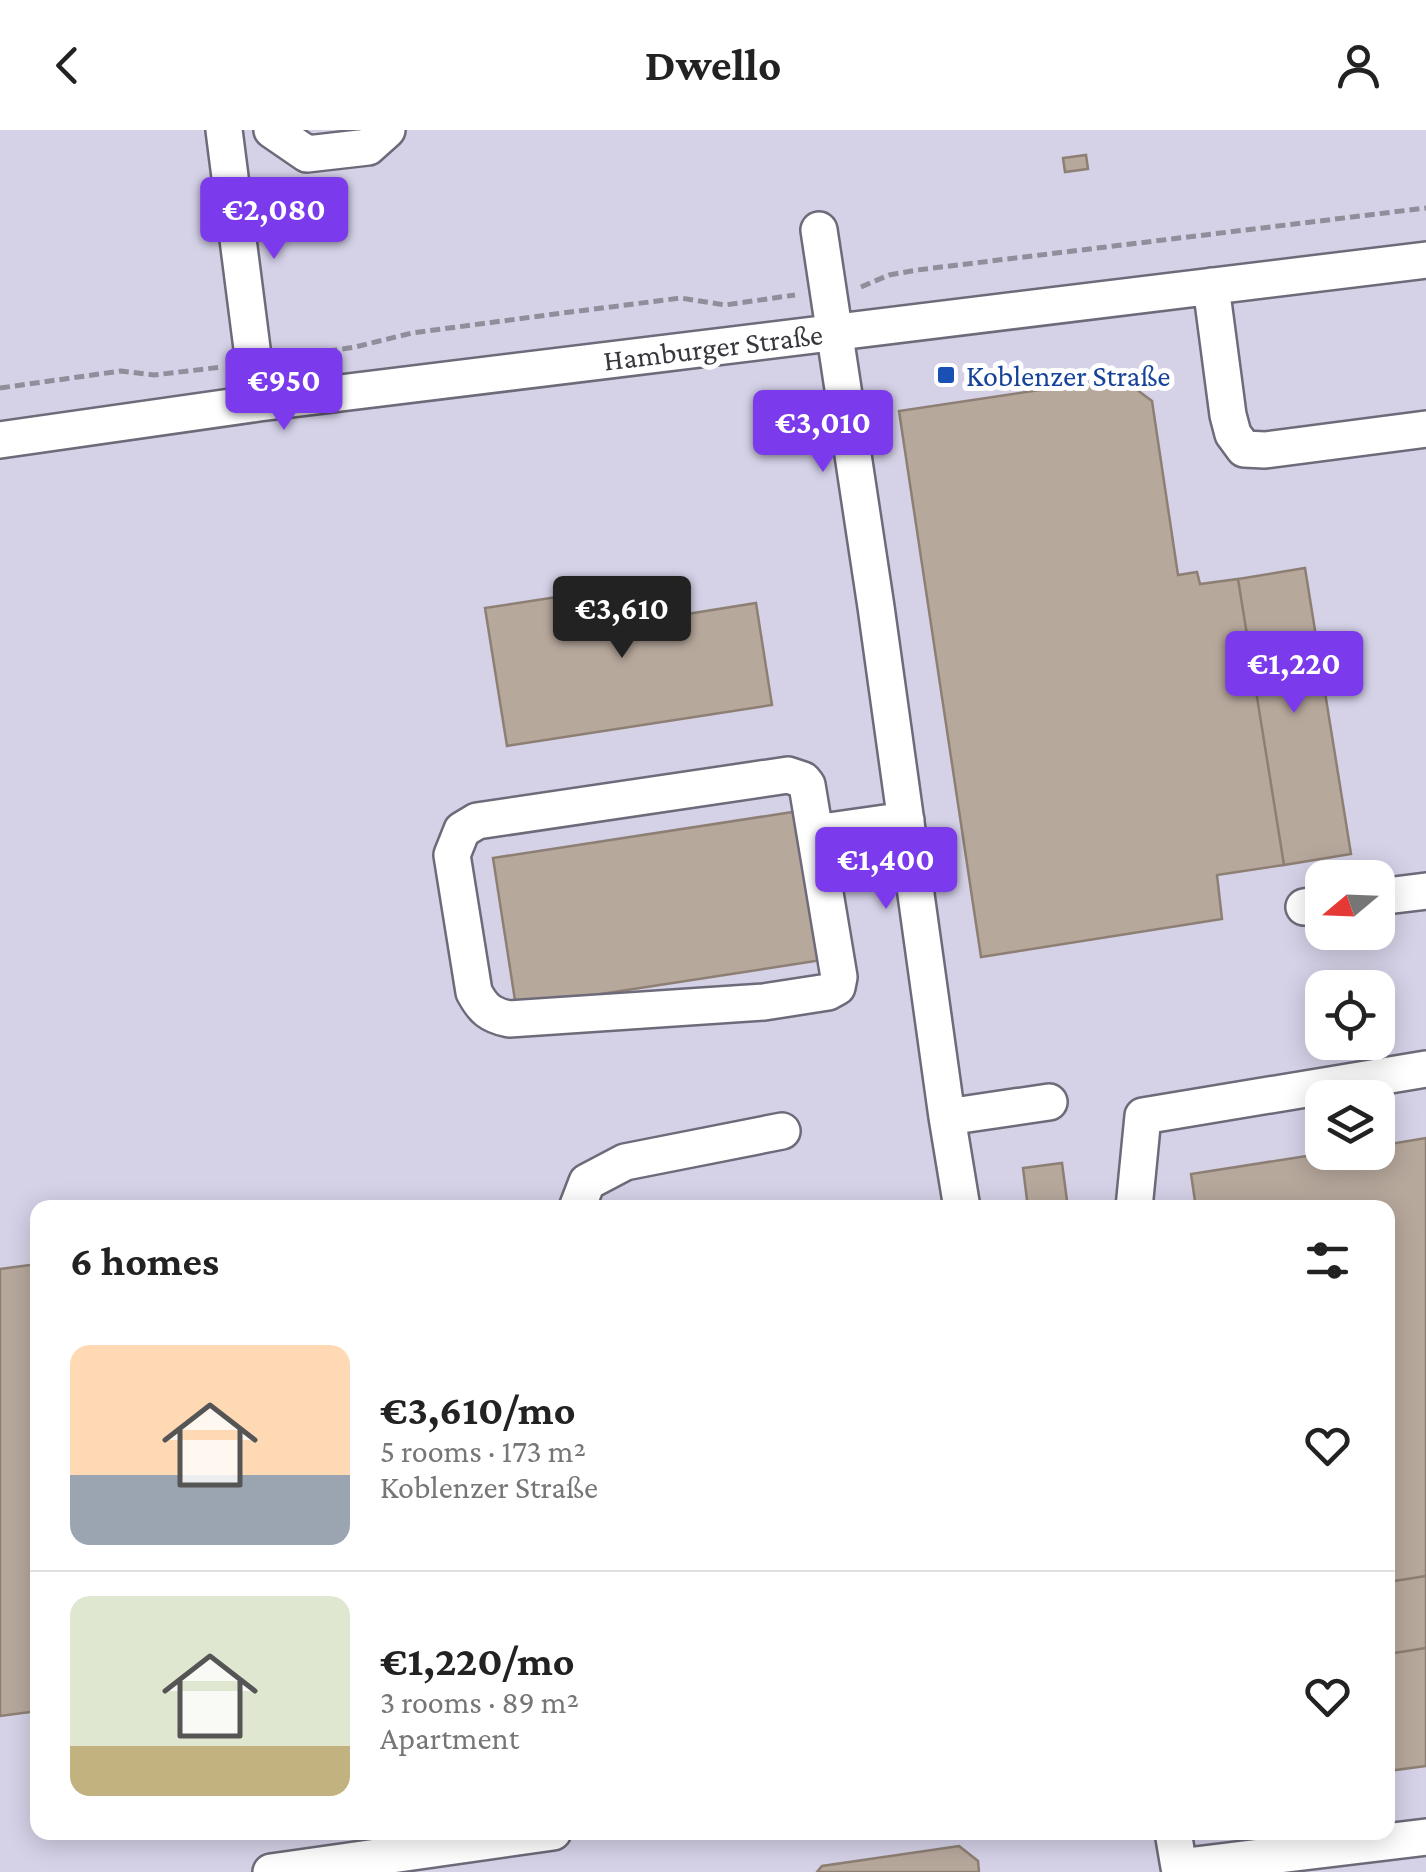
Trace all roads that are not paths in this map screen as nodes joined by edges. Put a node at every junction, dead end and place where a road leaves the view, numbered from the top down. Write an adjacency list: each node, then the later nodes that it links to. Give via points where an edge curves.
1 (224, 130): 9 (street)
2 (338, 130): 4 (street)
3 (387, 130): 4 (street, via 368,147 308,154)
4 (278, 134)
5 (820, 230): 8 (street)
6 (1426, 260): 7 (street, Hamburger Straße)
7 (1211, 286): 8 (street, Hamburger Straße); 10 (street, via 1228,414 1244,449)
8 (833, 332): 9 (street, Hamburger Straße); 12 (street)
9 (259, 403): 11 (street, Hamburger Straße)
10 (1426, 430)
11 (0, 440)
12 (906, 820): 13 (street); 18 (street)
13 (815, 834): 13 (street, via 808,785 788,775 477,822 462,830 452,855 474,992 482,1008 509,1019 828,992 839,977)
14 (1426, 891): 15 (street)
15 (1395, 895)
16 (1426, 1069): 22 (street, via 1143,1116)
17 (1049, 1102): 18 (street)
18 (946, 1117): 21 (street)
19 (782, 1132): 20 (street, via 624,1162 587,1182)
20 (581, 1200)
21 (961, 1200)
22 (1135, 1200)
23 (1426, 1836): 27 (street)
24 (520, 1840): 28 (street)
25 (1174, 1840): 26 (street, via 1179,1866)
26 (1393, 1840)
27 (1395, 1840)
28 (439, 1860): 29 (street)
29 (272, 1872)

